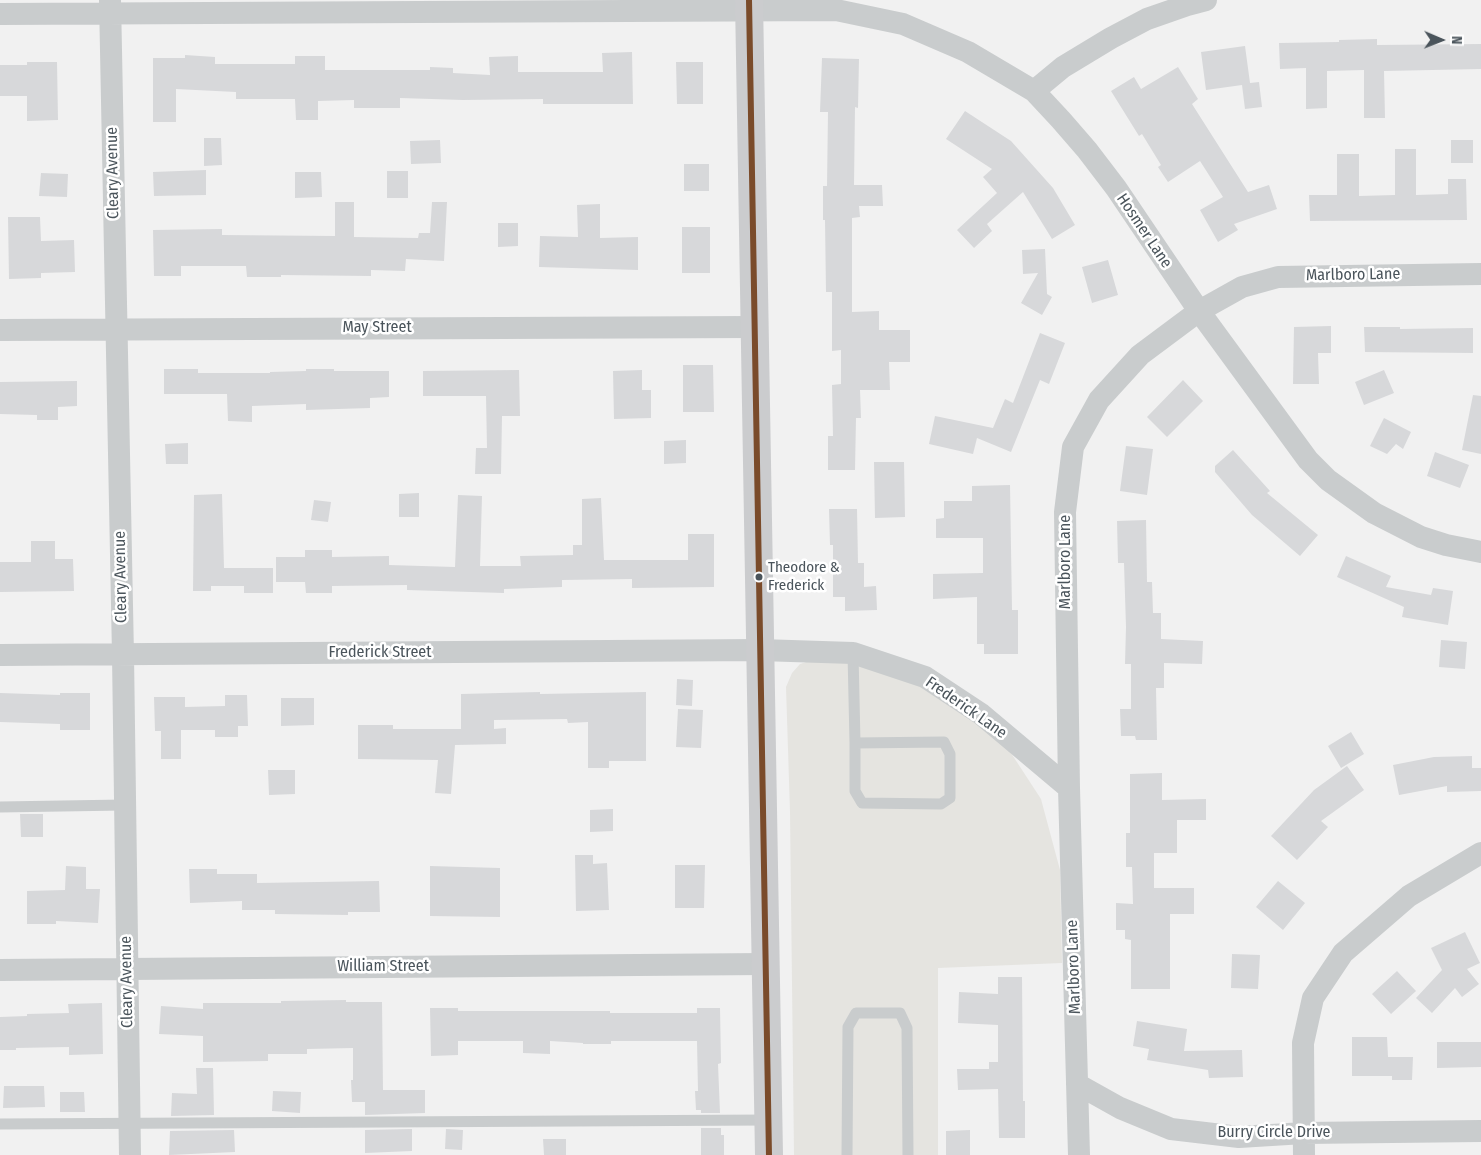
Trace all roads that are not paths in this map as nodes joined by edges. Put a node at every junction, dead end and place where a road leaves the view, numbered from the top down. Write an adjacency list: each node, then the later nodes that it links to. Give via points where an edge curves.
1 (1206, 0): 5 (street, via 1147,19 1111,38 1063,67)
2 (749, 5): 3 (street, Hosmer Lane); 5 (street, Hosmer Lane, via 836,10 902,24 968,52); 8 (main road)
3 (110, 7): 4 (street, Hosmer Lane); 9 (street, Cleary Avenue)
4 (0, 14)
5 (1034, 91): 7 (street, Hosmer Lane, via 1104,172)
6 (1481, 274): 7 (street, Marlboro Lane, via 1278,276 1242,287)
7 (1199, 312): 11 (street, Hosmer Lane, via 1308,460 1328,480 1374,513 1421,537); 17 (street, Marlboro Lane, via 1140,356 1098,400 1073,447 1065,512)
8 (754, 327): 9 (street, May Street); 12 (main road)
9 (116, 329): 10 (street, May Street); 15 (street, Cleary Avenue)
10 (0, 330)
11 (1481, 552)
12 (760, 650): 13 (street, Frederick Lane); 15 (street, Frederick Street); 21 (main road)
13 (853, 653): 16 (lane); 17 (street, Frederick Lane, via 925,677 980,714)
14 (0, 655): 15 (street, Frederick Street)
15 (122, 655): 18 (street, Cleary Avenue)
16 (855, 743): 16 (lane, via 856,792 862,803 941,804 950,798 950,754 944,742)
17 (1069, 788): 24 (street, Marlboro Lane)
18 (124, 805): 19 (lane); 22 (street, Cleary Avenue)
19 (0, 807)
20 (1481, 853): 29 (street, via 1409,896 1343,953 1313,998 1303,1043)
21 (765, 964): 22 (street, William Street); 25 (main road)
22 (127, 969): 23 (street, William Street); 27 (street, Cleary Avenue)
23 (0, 970)
24 (1078, 1084): 29 (street, Burry Circle Drive, via 1120,1108 1171,1129); 34 (street, Marlboro Lane)
25 (768, 1120): 27 (lane); 31 (main road)
26 (0, 1124): 27 (lane)
27 (129, 1124): 30 (street, Cleary Avenue)
28 (1481, 1131): 29 (street, Burry Circle Drive)
29 (1304, 1144)
30 (130, 1155)
31 (769, 1155)
32 (848, 1155): 33 (lane, via 848,1027 856,1013 900,1013 907,1028)
33 (908, 1155)
34 (1079, 1155)

